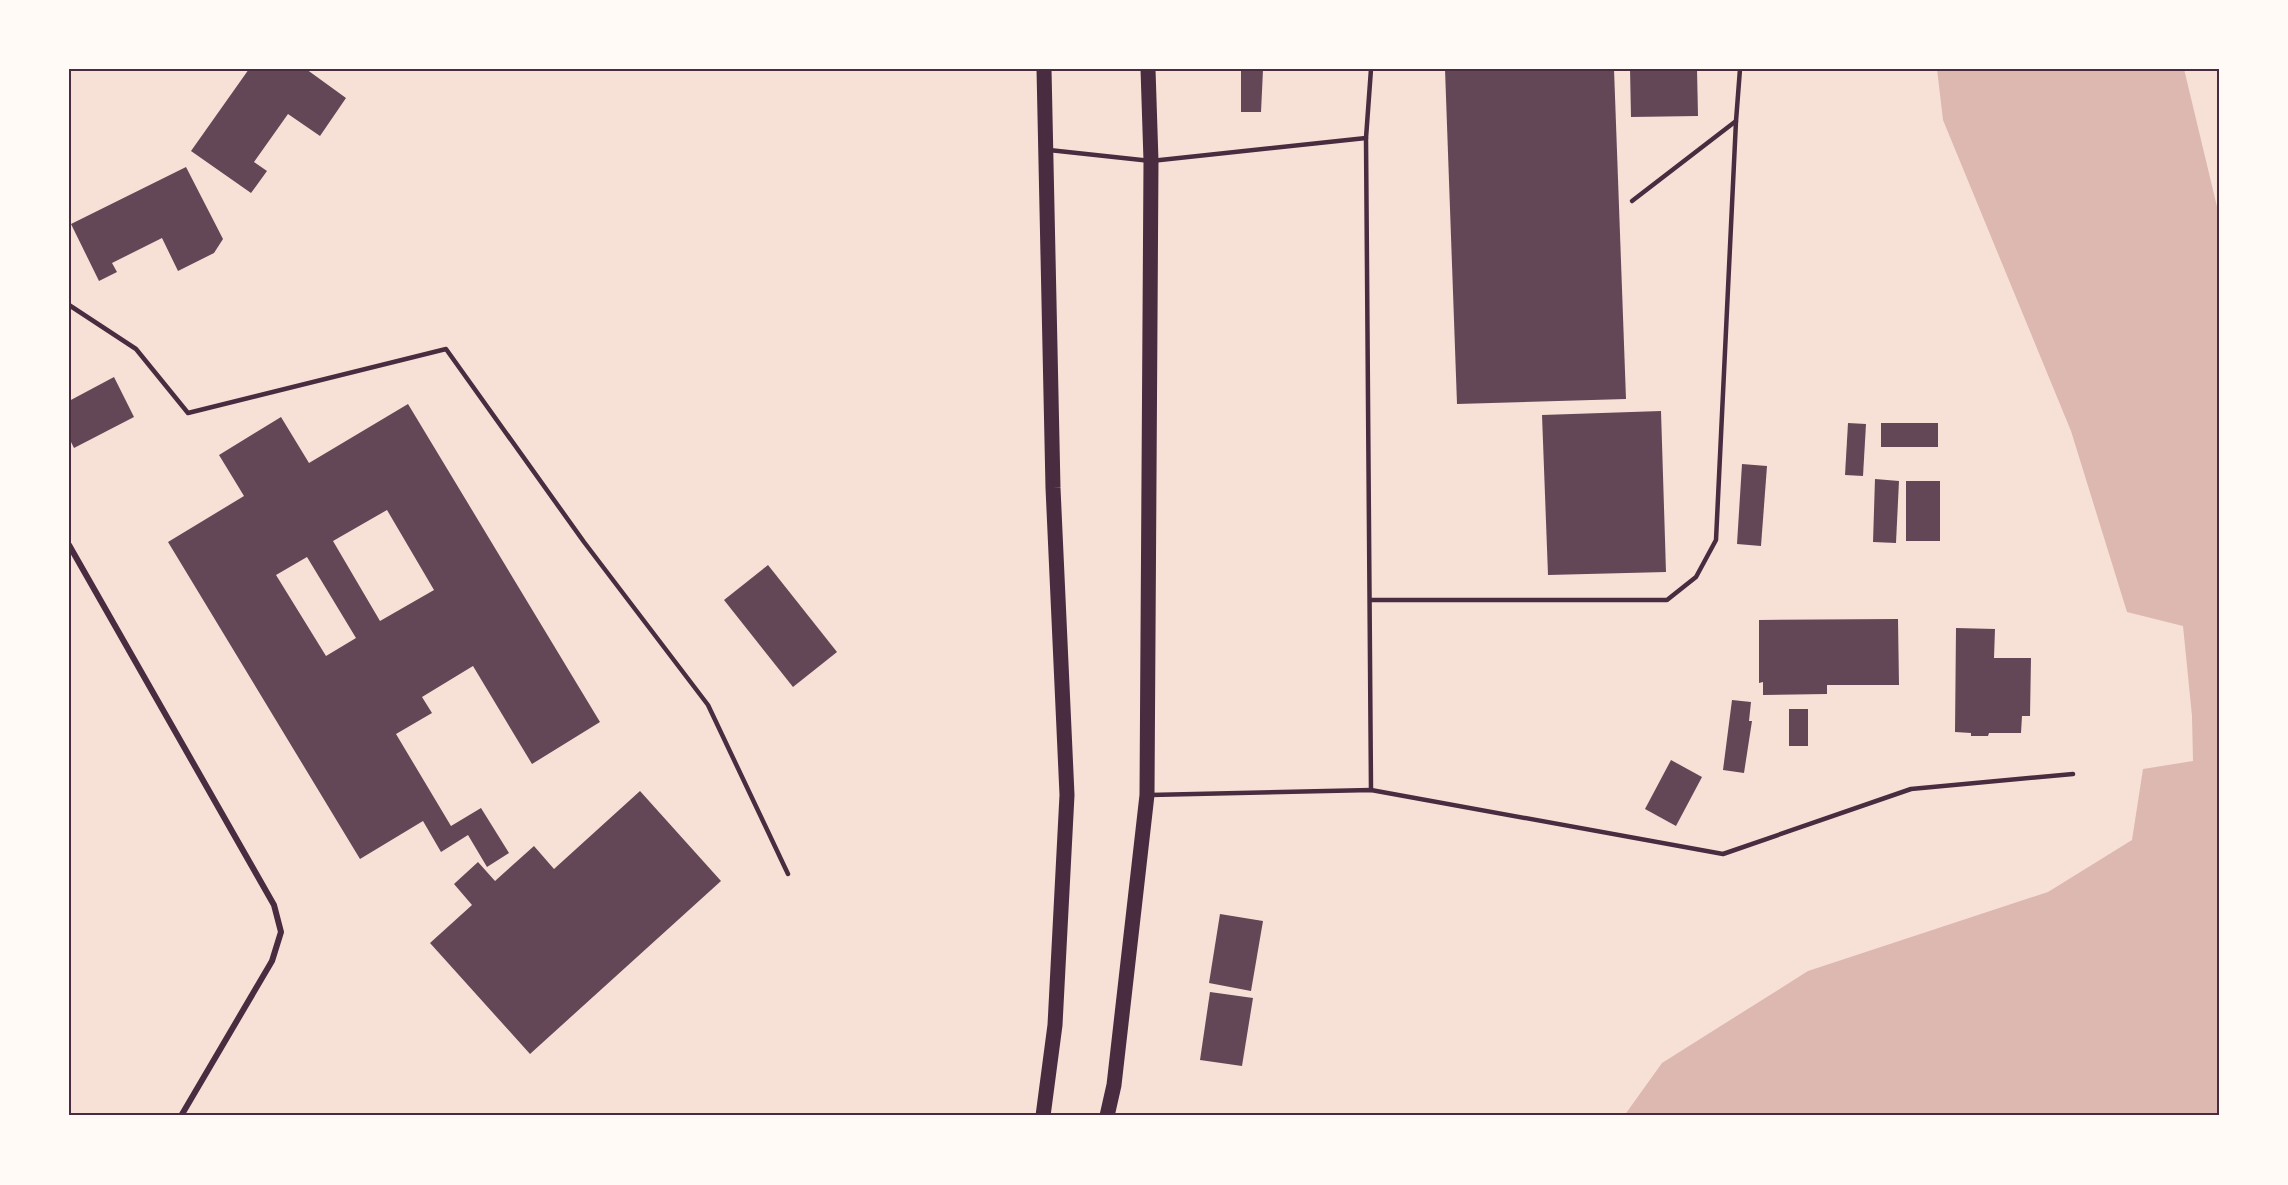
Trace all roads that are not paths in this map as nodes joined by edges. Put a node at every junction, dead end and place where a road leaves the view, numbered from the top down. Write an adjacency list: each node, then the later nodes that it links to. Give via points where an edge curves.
1 (1044, 69): 7 (main road)
2 (1148, 69): 8 (main road)
3 (1371, 69): 6 (lane)
4 (1740, 69): 5 (lane)
5 (1736, 121): 9 (lane); 12 (lane, via 1716,540 1696,577 1667,600)
6 (1366, 138): 8 (lane); 12 (lane)
7 (1045, 150): 8 (lane); 18 (main road, via 1053,488 1067,795 1055,1025)
8 (1151, 161): 15 (main road)
9 (1632, 201)
10 (69, 305): 16 (lane, via 136,349 188,413 446,349 584,542 708,705)
11 (69, 545): 17 (street, via 274,905 281,932 272,961)
12 (1371, 600): 14 (lane)
13 (2073, 774): 14 (lane, via 1911,789 1723,854)
14 (1371, 790): 15 (lane)
15 (1147, 795): 19 (main road, via 1114,1085)
16 (788, 874)
17 (181, 1116)
18 (1043, 1116)
19 (1107, 1116)

